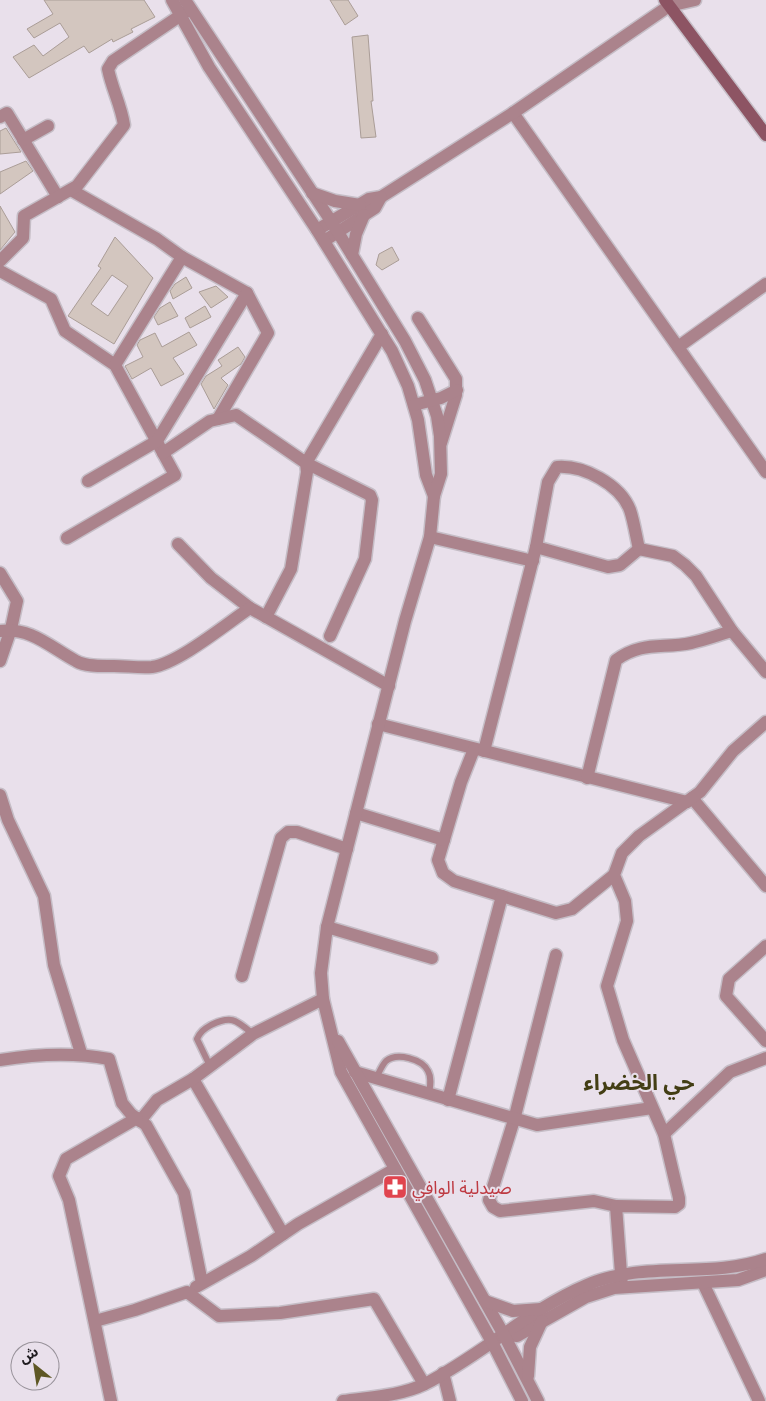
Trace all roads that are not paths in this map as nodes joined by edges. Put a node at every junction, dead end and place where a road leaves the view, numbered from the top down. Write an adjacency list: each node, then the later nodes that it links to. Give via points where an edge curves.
1 (172, 0): 4 (street)
2 (695, 0): 3 (street)
3 (667, 3): 5 (street); 8 (main road)
4 (185, 8): 10 (street, via 113,61 108,69 109,75 122,108 124,125); 11 (street); 15 (street, via 210,67)
5 (513, 113): 13 (street, via 381,197 369,199); 25 (street)
6 (0, 117): 9 (street, via 7,114)
7 (48, 126): 9 (street)
8 (766, 135)
9 (23, 140): 12 (street)
10 (71, 190): 12 (street); 18 (street, via 157,239)
11 (312, 193): 13 (street); 14 (street)
12 (58, 197): 19 (street, via 24,216 23,238)
13 (362, 210): 14 (street); 17 (street)
14 (334, 227): 15 (street); 16 (street); 17 (street)
15 (316, 230): 16 (street)
16 (324, 241): 24 (street)
17 (352, 255): 28 (street, via 405,342)
18 (182, 258): 22 (street); 26 (street)
19 (0, 261)
20 (0, 271): 26 (street, via 51,299 65,331)
21 (766, 284): 25 (street)
22 (247, 293): 30 (street, via 268,333); 31 (street)
23 (418, 318): 27 (street, via 452,369)
24 (382, 334): 29 (street, via 401,368); 34 (street)
25 (678, 347): 35 (street)
26 (115, 365): 31 (street)
27 (457, 390): 28 (street); 32 (street)
28 (432, 401): 29 (street); 32 (street)
29 (414, 405): 37 (street, via 422,436 426,475)
30 (218, 419): 33 (street, via 210,421); 34 (street, via 236,415)
31 (157, 441): 33 (street); 36 (street)
32 (441, 443): 37 (street, via 442,474)
33 (163, 453): 39 (street, via 175,475)
34 (306, 462): 46 (street, via 291,570); 49 (street, via 370,495 372,500 365,559)
35 (766, 472)
36 (88, 481)
37 (434, 496): 38 (street)
38 (430, 537): 43 (street); 52 (street)
39 (67, 538)
40 (178, 544): 45 (street, via 211,578)
41 (536, 547): 42 (street, via 608,568 620,565); 42 (street, via 548,482 557,467 571,466 594,476 622,497 630,510); 43 (street)
42 (639, 548): 48 (street, via 673,556 685,566 696,576)
43 (533, 561): 55 (street)
44 (0, 573): 47 (street, via 17,600)
45 (250, 608): 46 (street); 47 (street, via 186,651 152,667 78,662 32,635)
46 (266, 617): 52 (street)
47 (6, 630): 50 (street)
48 (732, 631): 51 (street); 56 (street, via 689,643 642,647 616,660)
49 (330, 636)
50 (0, 661)
51 (766, 672)
52 (389, 686): 54 (street)
53 (766, 722): 57 (street, via 733,751)
54 (378, 724): 55 (street); 59 (street)
55 (479, 750): 56 (street); 61 (street)
56 (587, 778): 57 (street)
57 (690, 800): 63 (street, via 639,836 622,853); 64 (street)
58 (2, 801): 60 (street); 75 (street, via 44,896 54,965)
59 (356, 813): 61 (street); 62 (street)
60 (0, 820)
61 (444, 840): 65 (street, via 438,860 443,873 454,881)
62 (347, 849): 66 (street); 70 (street, via 297,832 288,832 281,838)
63 (614, 875): 65 (street, via 572,909 556,913); 84 (street, via 625,901 627,921 607,986 624,1040)
64 (766, 886)
65 (502, 896): 83 (street)
66 (327, 927): 69 (street); 71 (street, via 321,973)
67 (766, 946): 74 (street, via 729,979 726,996)
68 (556, 956): 86 (street)
69 (432, 958)
70 (242, 976)
71 (323, 998): 72 (street); 73 (street)
72 (332, 1030): 79 (street); 88 (street, via 341,1072)
73 (253, 1034): 78 (street); 78 (lane, via 232,1020 224,1019 206,1028 197,1039)
74 (766, 1041)
75 (80, 1053): 77 (street); 85 (street, via 109,1059 122,1103)
76 (766, 1058): 87 (street, via 730,1072)
77 (0, 1060)
78 (210, 1066): 81 (street)
79 (356, 1072): 80 (street); 97 (street)
80 (376, 1078): 82 (street); 82 (lane, via 384,1062 390,1059 396,1057 418,1062 429,1072)
81 (193, 1080): 85 (street, via 157,1100); 90 (street)
82 (429, 1094): 83 (street)
83 (448, 1100): 86 (street)
84 (652, 1108): 86 (street, via 537,1126); 87 (street)
85 (139, 1120): 94 (street, via 146,1125 184,1193); 99 (street, via 66,1159 59,1176 69,1200)
86 (514, 1120): 89 (street, via 489,1200 493,1207 500,1211 594,1201)
87 (664, 1134): 89 (street, via 679,1204 675,1207)
88 (395, 1169): 90 (street); 101 (street)
89 (616, 1206): 93 (street)
90 (282, 1234): 94 (street, via 251,1256)
91 (766, 1258): 93 (street, via 744,1266)
92 (766, 1270): 95 (street, via 738,1280)
93 (621, 1280): 95 (street); 98 (street)
94 (202, 1283): 96 (street)
95 (702, 1283): 110 (street)
96 (187, 1292): 99 (street); 104 (street, via 220,1316 280,1313 374,1299)
97 (485, 1301): 98 (street, via 513,1311); 100 (street)
98 (541, 1315): 100 (street, via 514,1326); 103 (street, via 527,1360)
99 (95, 1321): 105 (street)
100 (504, 1335): 101 (street); 103 (street)
101 (492, 1342): 102 (street); 108 (street)
102 (442, 1373): 104 (street); 107 (street)
103 (529, 1381): 109 (street)
104 (424, 1384): 106 (street, via 401,1392)
105 (111, 1401)
106 (343, 1401)
107 (450, 1401)
108 (522, 1401)
109 (538, 1401)
110 (759, 1401)

